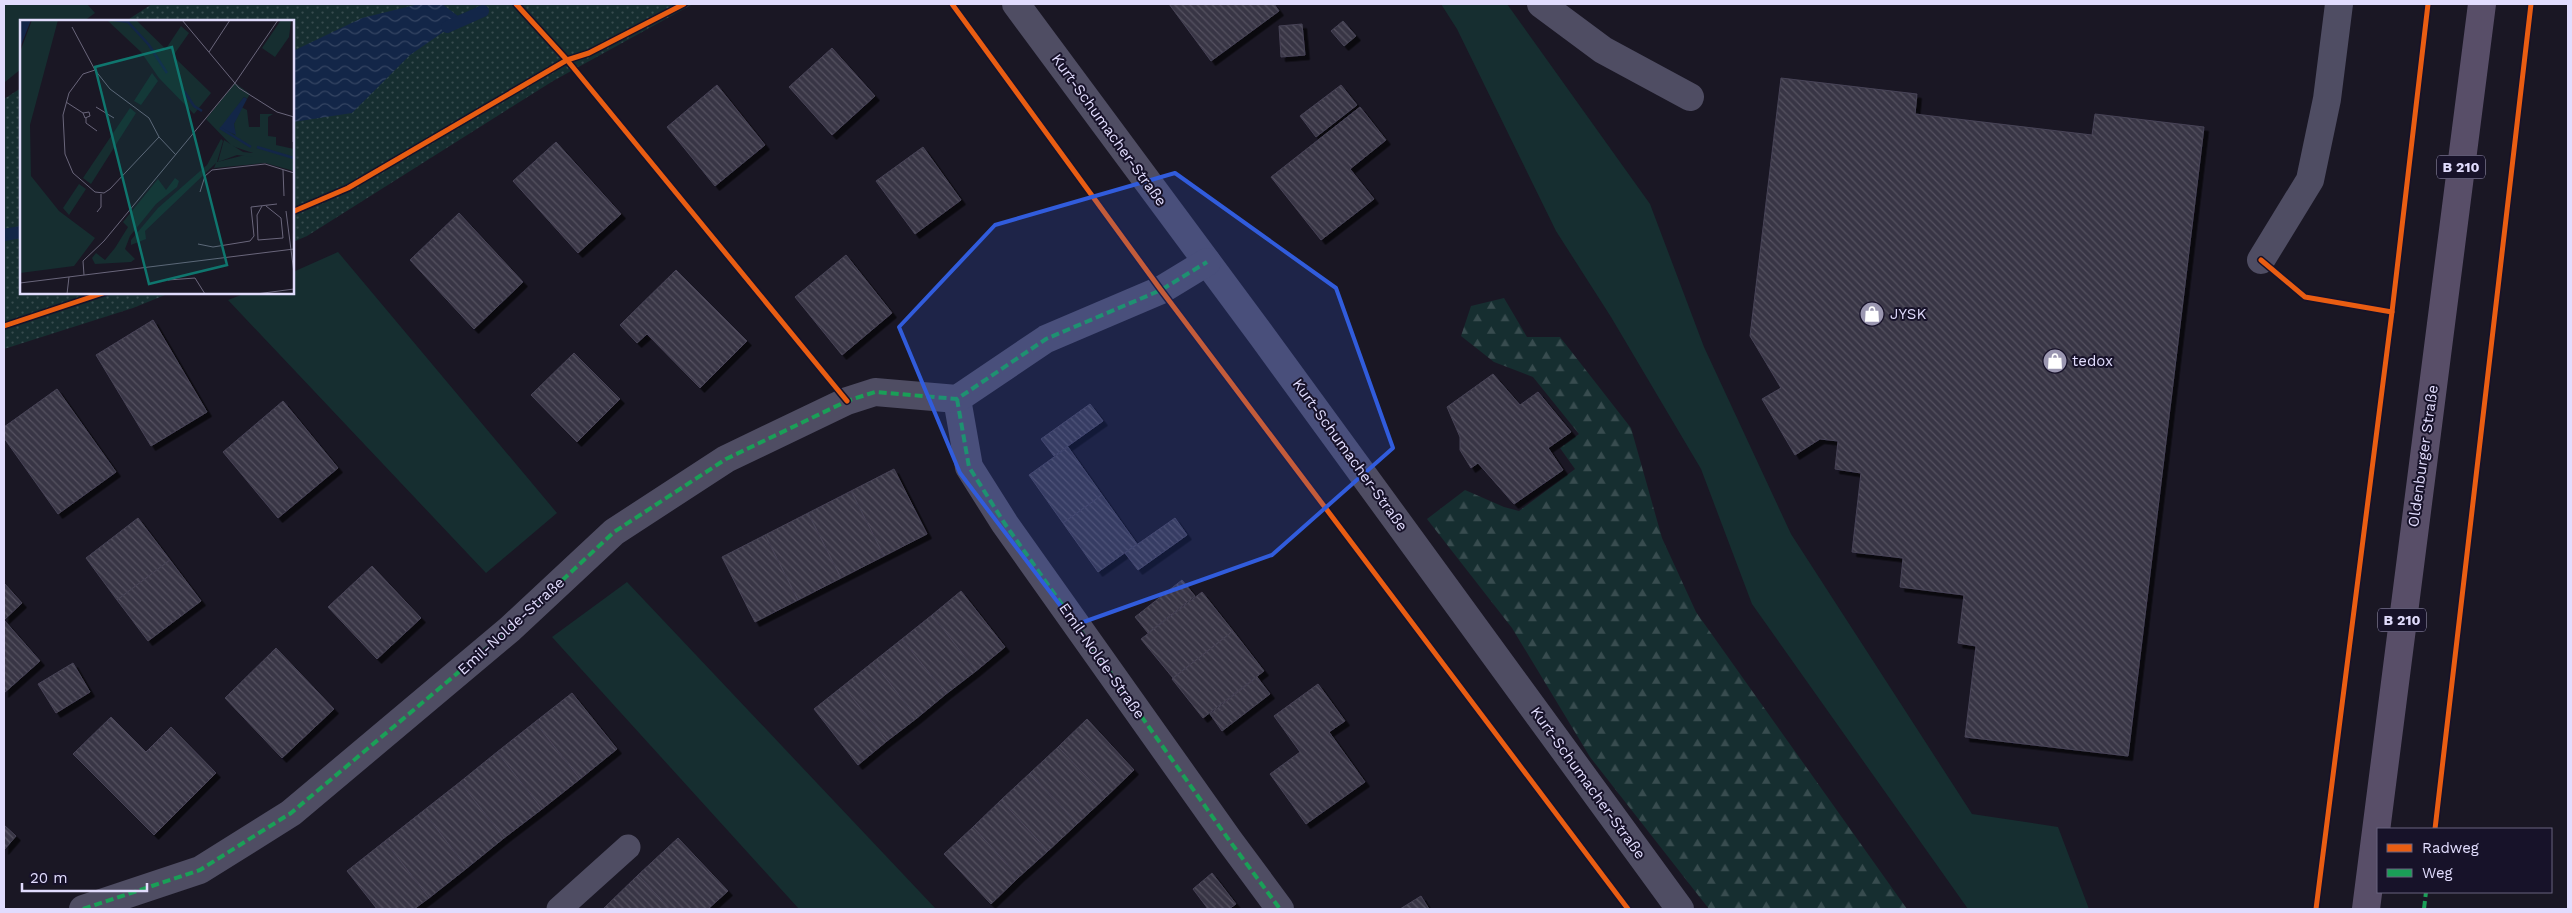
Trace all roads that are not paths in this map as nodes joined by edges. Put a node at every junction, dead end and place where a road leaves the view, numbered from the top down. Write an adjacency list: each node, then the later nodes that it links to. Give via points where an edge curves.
1 (1016, 4): 7 (street, Kurt-Schumacher-Straße)
2 (1540, 4): 5 (street, via 1603,50)
3 (2339, 4): 6 (street, via 2327,99 2310,180)
4 (2482, 4): 14 (main road, Oldenburger Straße / B 210)
5 (1690, 97)
6 (2261, 260)
7 (1207, 262): 8 (street, via 1161,290 1046,339); 13 (street, Kurt-Schumacher-Straße)
8 (957, 399): 10 (street, Emil-Nolde-Straße, via 876,392 847,401 726,459 614,532 510,630 291,813 200,870); 12 (street, Emil-Nolde-Straße, via 969,467 1016,540)
9 (628, 847): 11 (lane)
10 (83, 909)
11 (558, 909)
12 (1280, 909)
13 (1680, 909)
14 (2366, 909)

